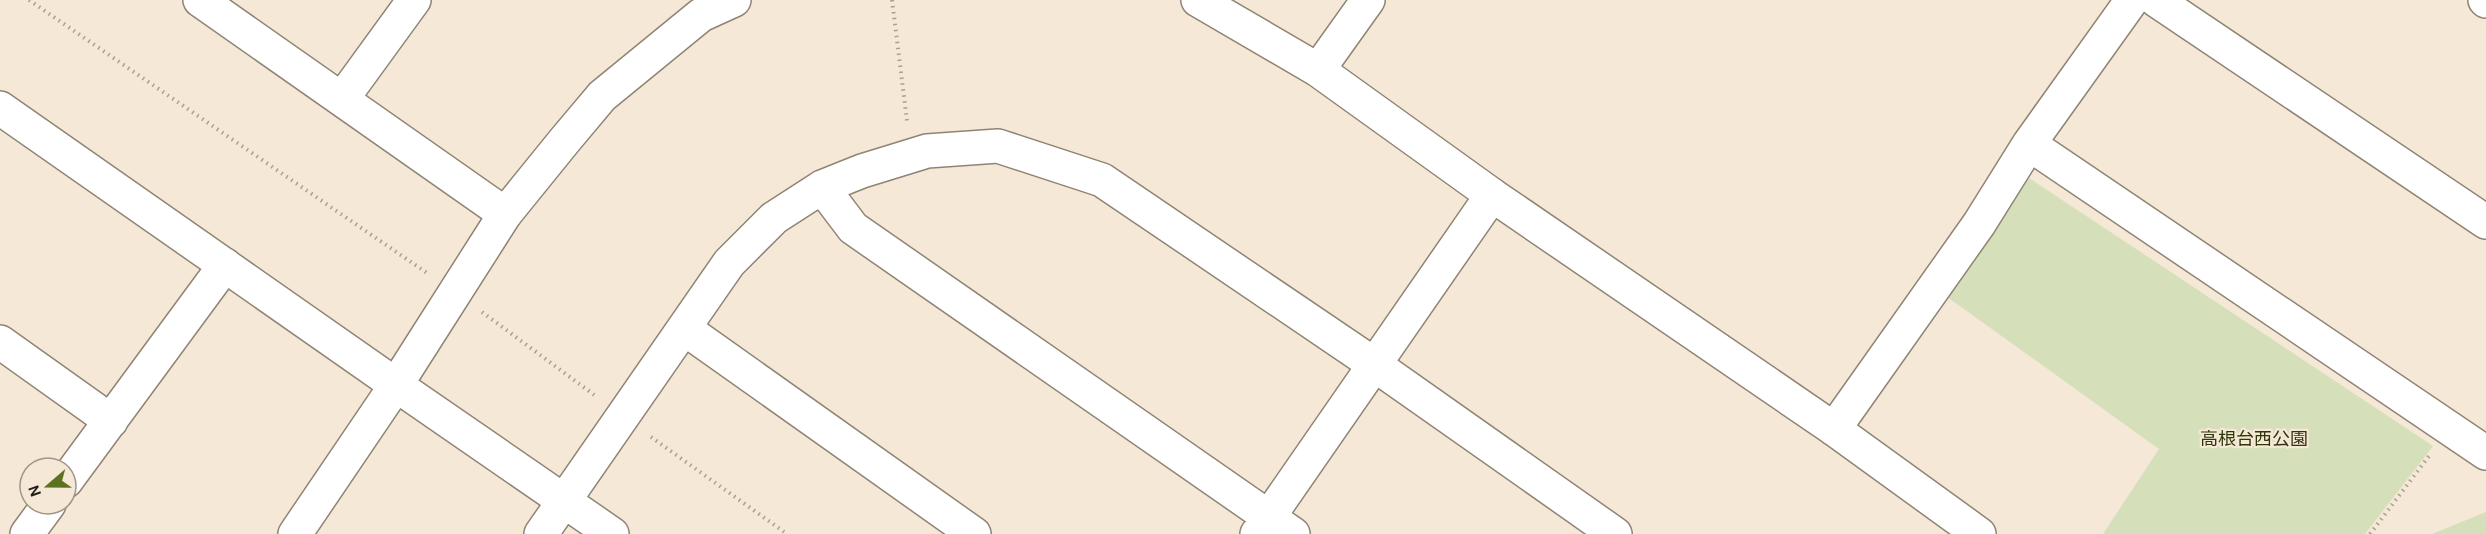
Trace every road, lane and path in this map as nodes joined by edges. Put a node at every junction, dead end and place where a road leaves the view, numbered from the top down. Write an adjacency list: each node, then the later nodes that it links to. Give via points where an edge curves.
1 (29, 0): 20 (path)
2 (200, 0): 11 (street)
3 (414, 0): 11 (street)
4 (734, 0): 17 (street, via 701,15 602,96)
5 (891, 0): 14 (path)
6 (1198, 0): 10 (street)
7 (1368, 0): 10 (street)
8 (2132, 0): 13 (street)
9 (2156, 0): 18 (street)
10 (1318, 70): 16 (street)
11 (342, 99): 17 (street)
12 (0, 108): 19 (street)
13 (2029, 144): 26 (street); 27 (street, via 1979,224)
14 (912, 156): 15 (street); 23 (street, via 927,151 998,146 1102,180)
15 (822, 187): 21 (street, via 774,218 729,263); 32 (street, via 853,228)
16 (1492, 195): 23 (street); 27 (street)
17 (506, 214): 24 (street)
18 (2486, 222)
19 (225, 265): 24 (street); 25 (street)
20 (433, 277)
21 (684, 329): 30 (street); 37 (street)
22 (0, 342): 25 (street)
23 (1375, 365): 32 (street); 38 (street)
24 (396, 385): 30 (street); 34 (street)
25 (111, 421): 29 (street)
26 (2451, 428): 28 (street); 40 (path)
27 (1834, 429): 39 (street)
28 (2486, 453)
29 (78, 465)
30 (564, 501): 35 (street); 36 (street)
31 (40, 516): 33 (street)
32 (1273, 528)
33 (27, 534)
34 (295, 534)
35 (541, 534)
36 (612, 534)
37 (974, 534)
38 (1615, 534)
39 (1979, 534)
40 (2370, 534)

